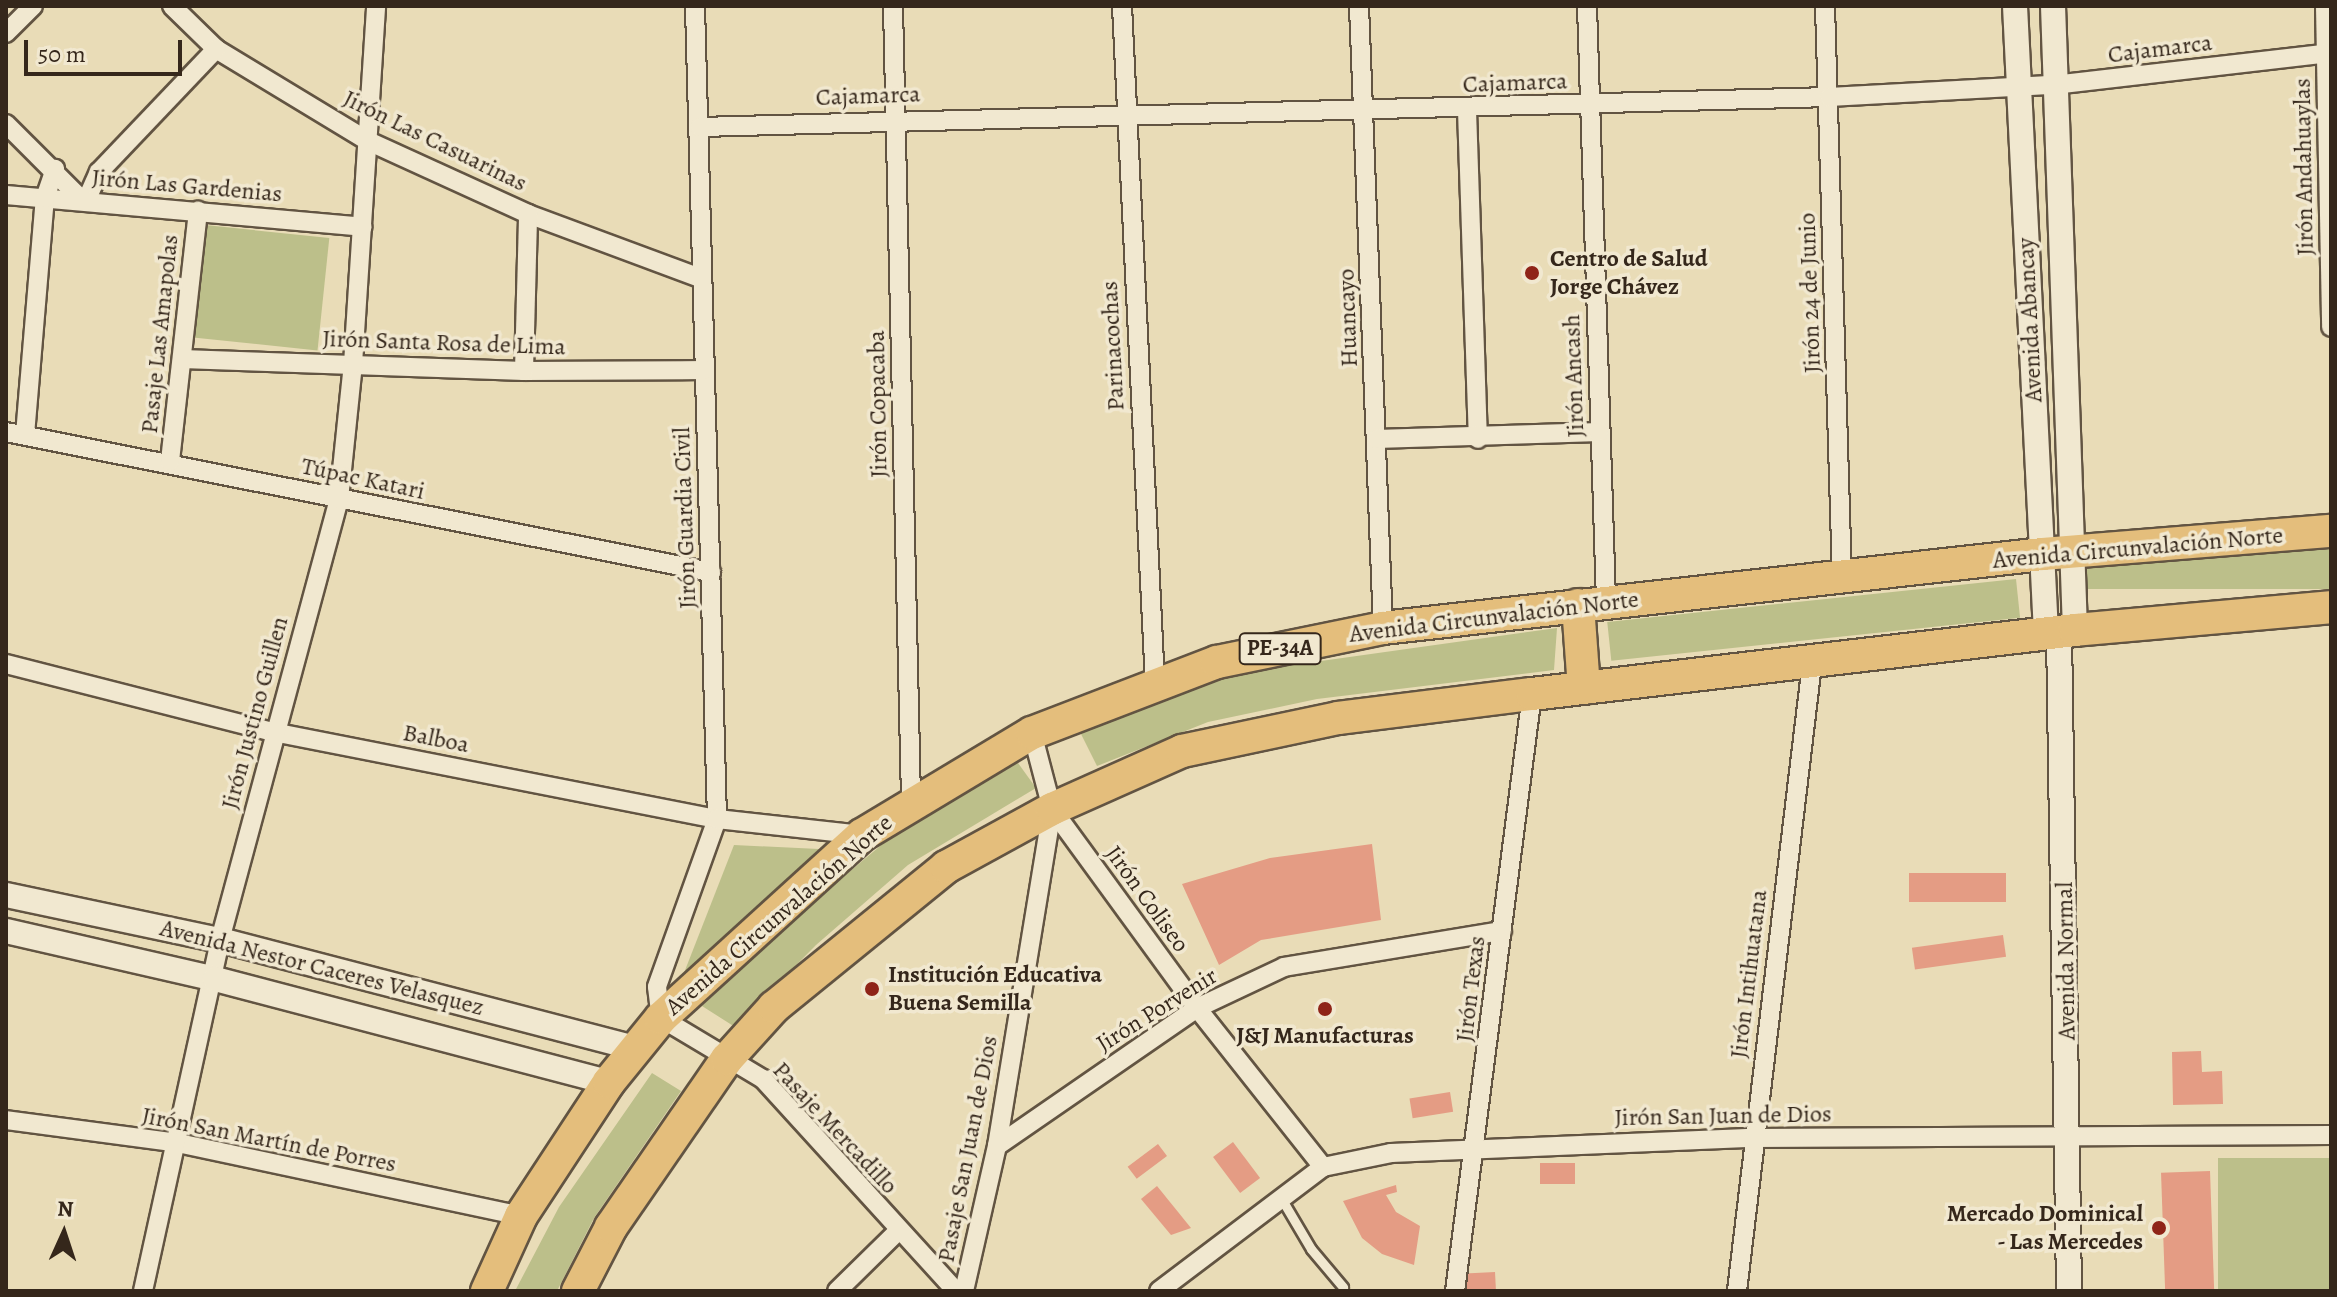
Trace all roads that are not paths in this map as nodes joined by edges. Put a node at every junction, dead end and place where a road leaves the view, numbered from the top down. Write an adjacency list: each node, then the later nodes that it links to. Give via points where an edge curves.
1 (33, 6): 13 (street)
2 (172, 6): 14 (street, Jirón Las Casuarinas)
3 (376, 6): 26 (street, Jirón Justino Guillen)
4 (695, 6): 25 (street, Jirón Guardia Civil)
5 (893, 6): 23 (street, Jirón Copacaba)
6 (1122, 6): 22 (street, Parinacochas)
7 (1359, 6): 20 (street, Huancayo)
8 (1587, 6): 19 (street, Jirón Ancash)
9 (1825, 6): 18 (street, Jirón 24 de Junio)
10 (2015, 6): 17 (street, Avenida Abancay)
11 (2053, 6): 16 (street, Avenida Abancay)
12 (2325, 6): 15 (street, Jirón Andahuaylas)
13 (6, 33)
14 (216, 49): 26 (street, Jirón Las Casuarinas); 30 (street, via 99,172)
15 (2329, 53): 16 (street, Cajamarca); 35 (street, Jirón Andahuaylas)
16 (2054, 85): 17 (street, Cajamarca); 47 (street, Avenida Abancay)
17 (2017, 88): 18 (street, Cajamarca); 47 (street, Avenida Abancay)
18 (1829, 97): 19 (street, Cajamarca); 49 (street, Jirón 24 de Junio)
19 (1589, 104): 21 (street, Cajamarca); 40 (street, Jirón Ancash)
20 (1363, 108): 21 (street, Cajamarca); 22 (street, Cajamarca); 42 (street, Huancayo)
21 (1467, 110): 43 (street)
22 (1125, 116): 23 (street, Cajamarca); 56 (street, Parinacochas)
23 (896, 118): 25 (street, Cajamarca); 61 (street, Jirón Copacaba)
24 (6, 124): 27 (street)
25 (700, 127): 34 (street, Jirón Guardia Civil)
26 (368, 141): 32 (street, Jirón Las Casuarinas); 33 (street, Jirón Justino Guillen)
27 (55, 169): 29 (street); 30 (street)
28 (6, 195): 29 (street, Jirón Las Gardenias)
29 (45, 198): 30 (street, Jirón Las Gardenias); 41 (street)
30 (84, 200): 31 (street, Jirón Las Gardenias)
31 (198, 211): 33 (street, Jirón Las Gardenias); 36 (street, Pasaje Las Amapolas)
32 (528, 214): 34 (street, Jirón Las Casuarinas); 39 (street)
33 (363, 227): 37 (street, Jirón Justino Guillen)
34 (700, 278): 38 (street, Jirón Guardia Civil)
35 (2331, 327)
36 (182, 359): 37 (street, Jirón Santa Rosa de Lima); 44 (street, Pasaje Las Amapolas)
37 (353, 364): 39 (street, Jirón Santa Rosa de Lima); 45 (street, Jirón Justino Guillen)
38 (704, 370): 39 (street, Jirón Santa Rosa de Lima); 48 (street, Jirón Guardia Civil)
39 (524, 371)
40 (1599, 432): 43 (street); 50 (street, Jirón Ancash)
41 (15, 433): 44 (street, Túpac Katari)
42 (1377, 439): 43 (street); 52 (street, Huancayo)
43 (1478, 439)
44 (170, 461): 45 (street, Túpac Katari)
45 (339, 499): 48 (street, Túpac Katari); 59 (street, Jirón Justino Guillen)
46 (2331, 531): 47 (highway, Avenida Circunvalación Norte / PE-34A)
47 (2057, 553): 49 (highway, Avenida Circunvalación Norte / PE-34A); 53 (street, Avenida Abancay)
48 (711, 572): 63 (street, Jirón Guardia Civil)
49 (1842, 580): 50 (highway, Avenida Circunvalación Norte / PE-34A)
50 (1592, 603): 52 (highway, Avenida Circunvalación Norte / PE-34A); 57 (highway)
51 (2331, 607): 53 (highway)
52 (1383, 628): 56 (highway, Avenida Circunvalación Norte / PE-34A, via 1217,662)
53 (2060, 632): 55 (highway); 78 (street, Avenida Normal)
54 (6, 664): 59 (street, Balboa)
55 (1812, 664): 57 (highway); 77 (street, Jirón Intihuatana)
56 (1155, 683): 60 (highway, Avenida Circunvalación Norte / PE-34A)
57 (1584, 688): 58 (highway)
58 (1532, 694): 62 (highway, via 1338,718 1182,751); 67 (street, Jirón Texas)
59 (273, 732): 63 (street, Balboa); 68 (street, Jirón Justino Guillen)
60 (1032, 733): 61 (highway, Avenida Circunvalación Norte / PE-34A); 62 (street, Pasaje San Juan de Dios)
61 (911, 801): 64 (highway, Avenida Circunvalación Norte / PE-34A)
62 (1052, 809): 70 (street, Jirón Coliseo); 73 (highway, via 946,867 774,1007); 81 (street, Pasaje San Juan de Dios)
63 (717, 819): 64 (street, Balboa); 71 (street, Jirón Guardia Civil, via 657,987)
64 (862, 835): 71 (highway, Avenida Circunvalación Norte / PE-34A)
65 (6, 895): 68 (street, Avenida Nestor Caceres Velasquez)
66 (6, 931): 69 (street, Avenida Nestor Caceres Velasquez)
67 (1502, 931): 70 (street, Jirón Porvenir, via 1284,967); 80 (street, Jirón Texas)
68 (220, 940): 69 (street, Jirón Justino Guillen); 72 (street, Avenida Nestor Caceres Velasquez)
69 (215, 979): 74 (street, Avenida Nestor Caceres Velasquez); 79 (street, Jirón Justino Guillen)
70 (1197, 1008): 81 (street, Jirón Porvenir); 82 (street, Jirón Coliseo)
71 (661, 1018): 72 (highway, Avenida Circunvalación Norte / PE-34A); 73 (street, Pasaje Mercadillo)
72 (636, 1048): 74 (highway, Avenida Circunvalación Norte / PE-34A)
73 (727, 1059): 85 (street, Pasaje Mercadillo, via 763,1079); 89 (highway, via 611,1227)
74 (609, 1082): 84 (highway, Avenida Circunvalación Norte / PE-34A)
75 (6, 1120): 79 (street, Jirón San Martín de Porres)
76 (2331, 1135): 78 (street, Jirón San Juan de Dios)
77 (1753, 1138): 78 (street, Jirón San Juan de Dios); 80 (street, Jirón San Juan de Dios); 95 (street, Jirón Intihuatana)
78 (2070, 1139): 96 (street, Avenida Normal)
79 (178, 1143): 84 (street, Jirón San Martín de Porres); 87 (street, Jirón Justino Guillen)
80 (1475, 1145): 82 (street, Jirón San Juan de Dios, via 1391,1153); 94 (street, Jirón Texas)
81 (997, 1146): 92 (street, Pasaje San Juan de Dios)
82 (1323, 1167): 83 (street, Jirón San Juan de Dios)
83 (1279, 1195): 86 (lane, via 1311,1249); 93 (street, Jirón San Juan de Dios)
84 (521, 1216): 88 (highway, Avenida Circunvalación Norte / PE-34A)
85 (897, 1232): 90 (street); 91 (street, Pasaje Mercadillo)
86 (1343, 1287)
87 (143, 1291)
88 (487, 1291)
89 (578, 1291)
90 (837, 1291)
91 (956, 1291)
92 (964, 1291)
93 (1159, 1291)
94 (1455, 1291)
95 (1737, 1291)
96 (2069, 1291)

